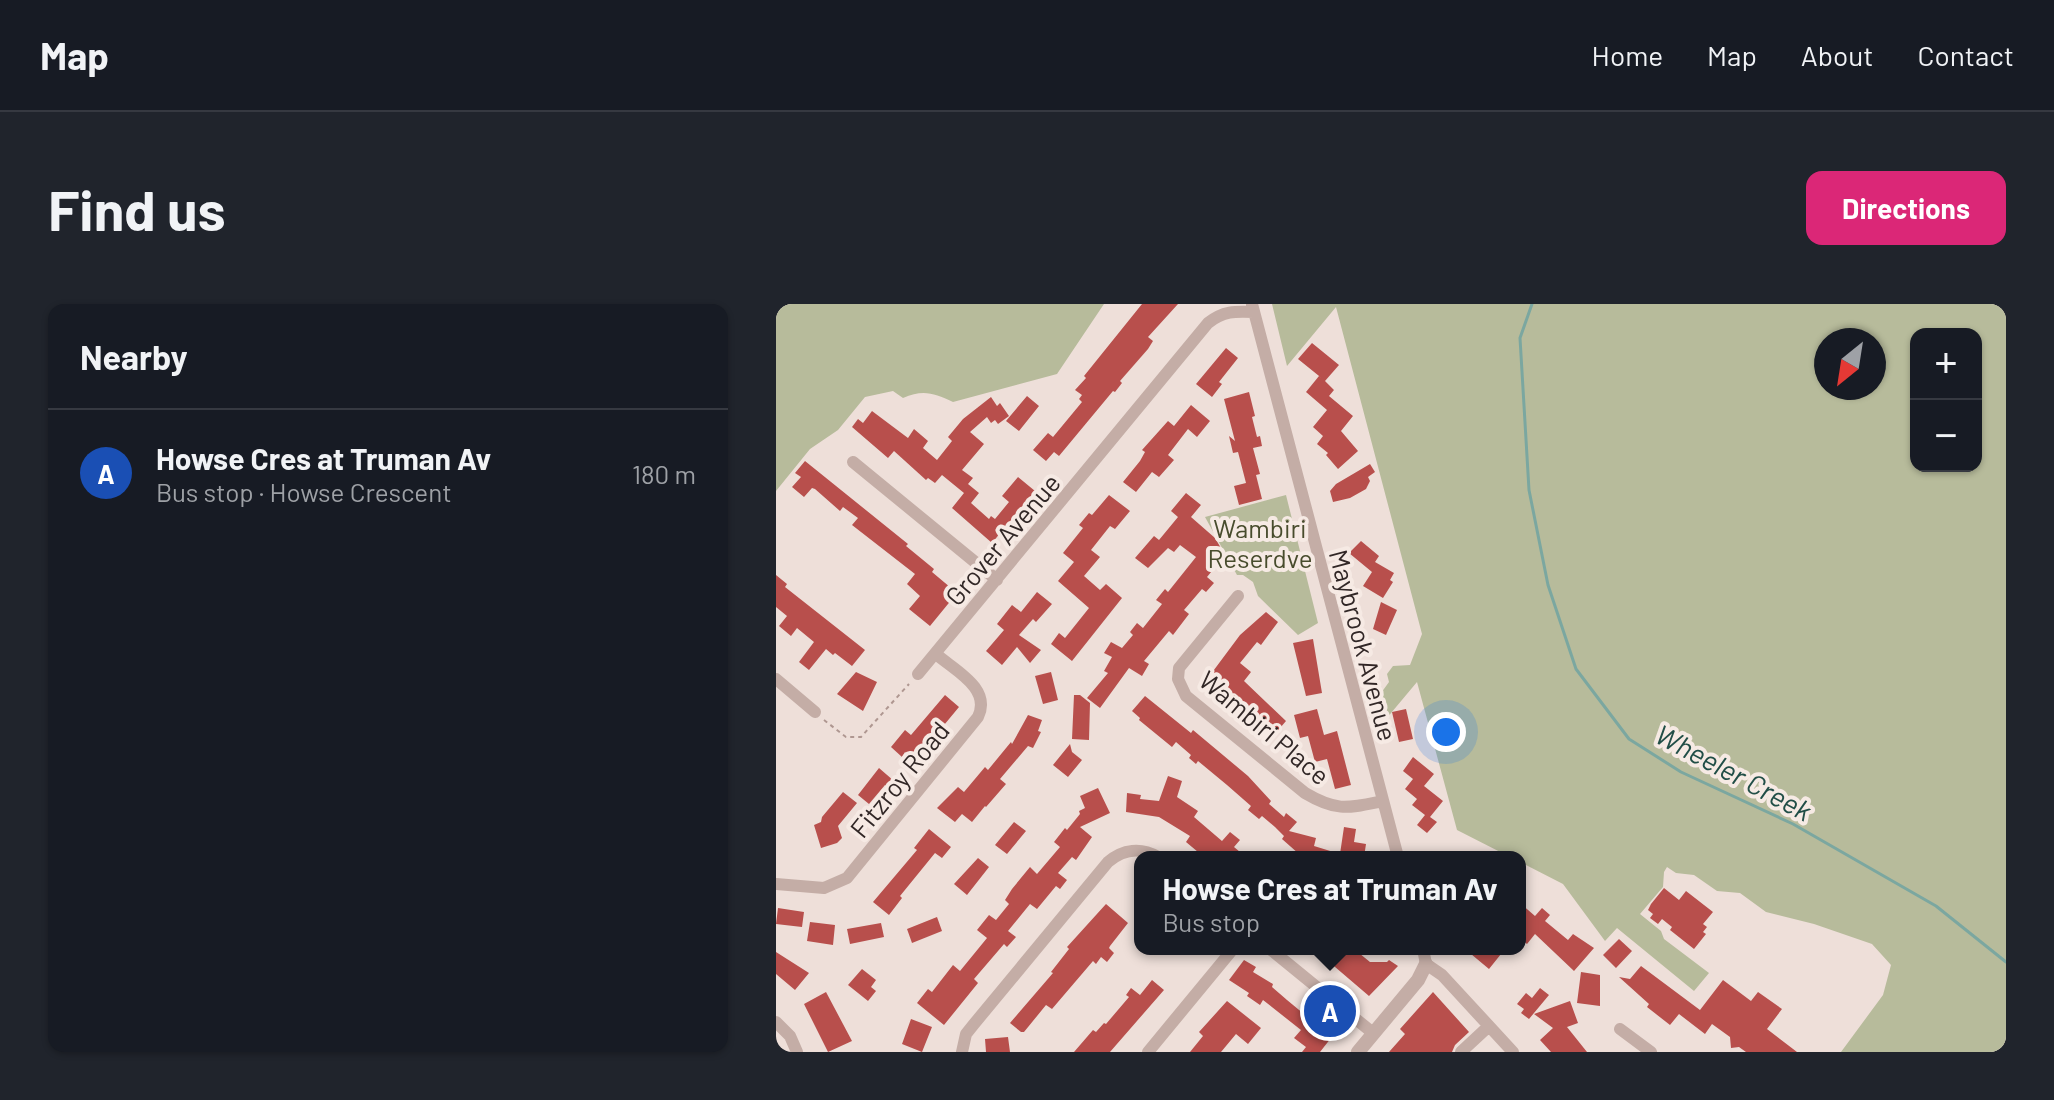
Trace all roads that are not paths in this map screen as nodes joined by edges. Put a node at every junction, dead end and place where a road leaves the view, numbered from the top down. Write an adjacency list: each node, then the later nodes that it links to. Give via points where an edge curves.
1 (1253, 308): 3 (street, Grover Avenue, via 1219,314 1208,323); 9 (street, Maybrook Avenue)
2 (853, 462): 3 (street)
3 (997, 580): 5 (street, Grover Avenue)
4 (1238, 596): 9 (street, Wambiri Place, via 1179,668 1186,696 1319,802 1334,808)
5 (936, 654): 6 (street, Grover Avenue); 12 (street, Fitzroy Road, via 980,692 978,717 847,878 824,888)
6 (918, 674)
7 (776, 679): 8 (street)
8 (815, 712)
9 (1383, 801): 11 (street, Maybrook Avenue)
10 (1134, 851): 21 (street, via 1108,862 966,1034)
11 (1396, 851)
12 (776, 884)
13 (1228, 955): 22 (street)
14 (1277, 955): 19 (street)
15 (1424, 956): 17 (street); 19 (street, via 1418,980)
16 (776, 1022): 20 (street)
17 (1489, 1026): 24 (street); 25 (street)
18 (1620, 1029): 26 (street)
19 (1373, 1033): 23 (street)
20 (797, 1052)
21 (962, 1052)
22 (1148, 1052)
23 (1358, 1052)
24 (1461, 1052)
25 (1513, 1052)
26 (1651, 1052)

